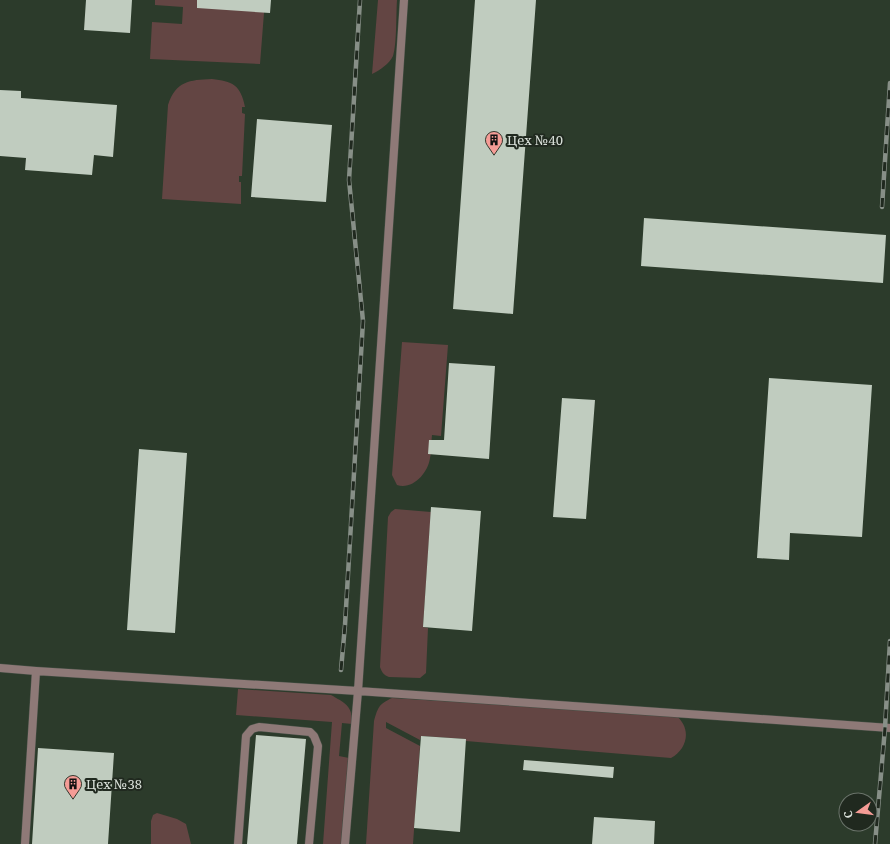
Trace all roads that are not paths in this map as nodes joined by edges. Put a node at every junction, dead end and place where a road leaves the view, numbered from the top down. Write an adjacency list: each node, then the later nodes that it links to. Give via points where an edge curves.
1 (404, 0): 4 (lane)
2 (0, 668): 3 (lane)
3 (36, 671): 4 (lane); 6 (lane)
4 (358, 691): 5 (lane); 9 (lane)
5 (890, 728)
6 (25, 844)
7 (238, 844): 8 (lane, via 246,736 252,729 259,727 310,732 314,736 318,746)
8 (309, 844)
9 (345, 844)

